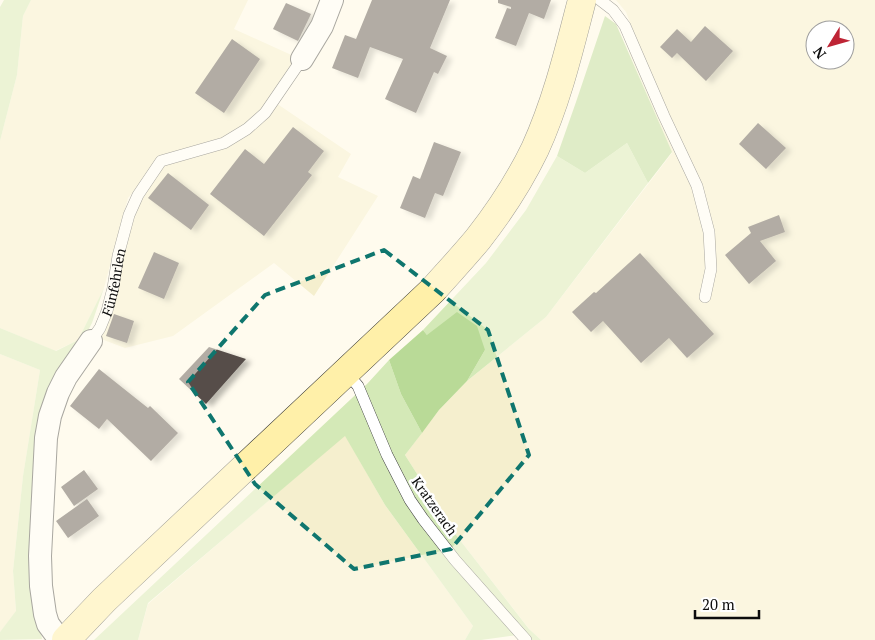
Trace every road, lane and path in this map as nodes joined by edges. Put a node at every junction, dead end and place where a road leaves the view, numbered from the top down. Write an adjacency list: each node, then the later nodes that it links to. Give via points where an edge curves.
1 (332, 0): 4 (street, Fünfehrlen, via 322,26)
2 (582, 0): 7 (main road, via 551,110 523,173 504,203 478,239 432,290)
3 (600, 0): 5 (lane, via 625,26 697,186 709,232 711,269)
4 (302, 59): 6 (lane, Fünfehrlen, via 265,113 247,129 224,143 161,161 129,215 107,311)
5 (705, 298)
6 (91, 341): 8 (street, Fünfehrlen, via 58,393 46,438 40,538 41,586 48,624)
7 (346, 372): 9 (main road, via 104,600); 10 (lane, Kratzerach, via 358,386 410,500 455,560)
8 (60, 640)
9 (66, 640)
10 (526, 640)

